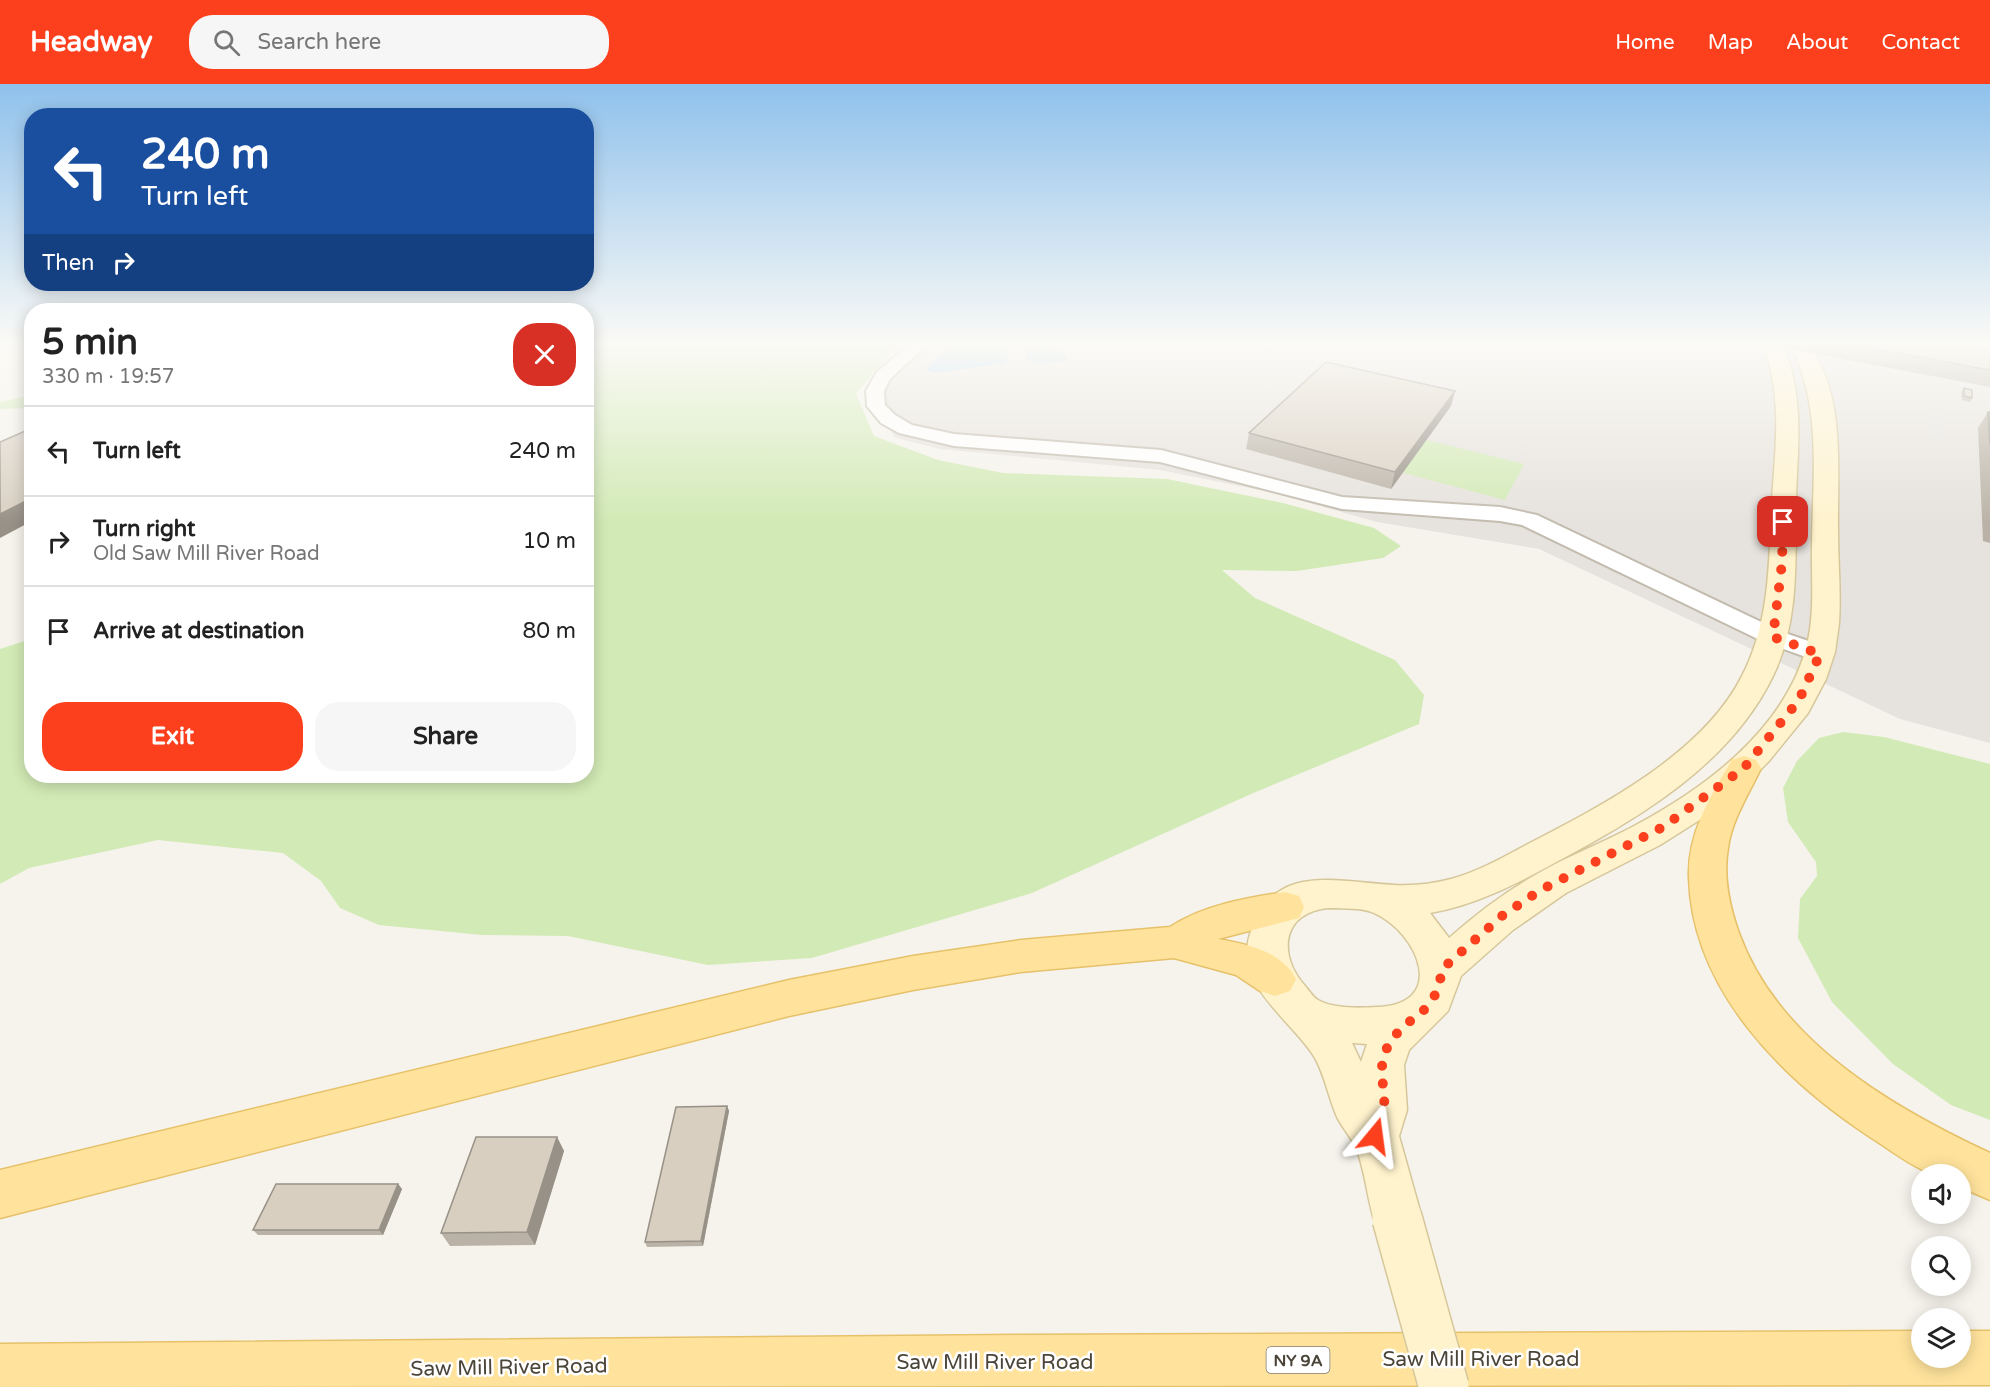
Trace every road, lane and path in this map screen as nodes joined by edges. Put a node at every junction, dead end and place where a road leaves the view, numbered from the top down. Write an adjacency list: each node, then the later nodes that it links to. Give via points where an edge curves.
1 (876, 403): 4 (street, via 888,419 906,429 954,440 1161,456 1342,503 1500,514 1529,520)
2 (1790, 403): 4 (street, via 1782,563)
3 (1820, 403): 5 (street, via 1826,475 1825,621)
4 (1773, 637): 5 (street); 7 (street, via 1760,673 1730,717 1651,791 1478,886 1408,900)
5 (1820, 654): 6 (street, via 1799,700)
6 (1744, 768): 10 (street, via 1663,827 1539,891 1494,922); 15 (main road, via 1712,838 1707,886 1718,936 1745,992 1793,1051 1864,1108 1952,1160)
7 (1380, 898): 8 (street, via 1318,892); 10 (street, via 1415,920 1428,935)
8 (1285, 908): 9 (main road, via 1196,929); 11 (street, via 1268,939 1268,959)
9 (1178, 942): 11 (main road, via 1195,950 1246,961); 16 (main road, via 1021,956 789,998)
10 (1442, 969): 13 (street, via 1432,1003)
11 (1275, 980): 12 (street)
12 (1308, 1016): 13 (street, via 1370,1028); 14 (street, via 1332,1048 1357,1109)
13 (1405, 1023): 14 (street, via 1386,1051 1380,1078 1384,1109)
14 (1375, 1136): 19 (street, bridge)
15 (1990, 1177)
16 (0, 1194)
17 (1990, 1358): 18 (main road, Saw Mill River Road / NY 9A)
18 (0, 1372)
19 (1444, 1387)

